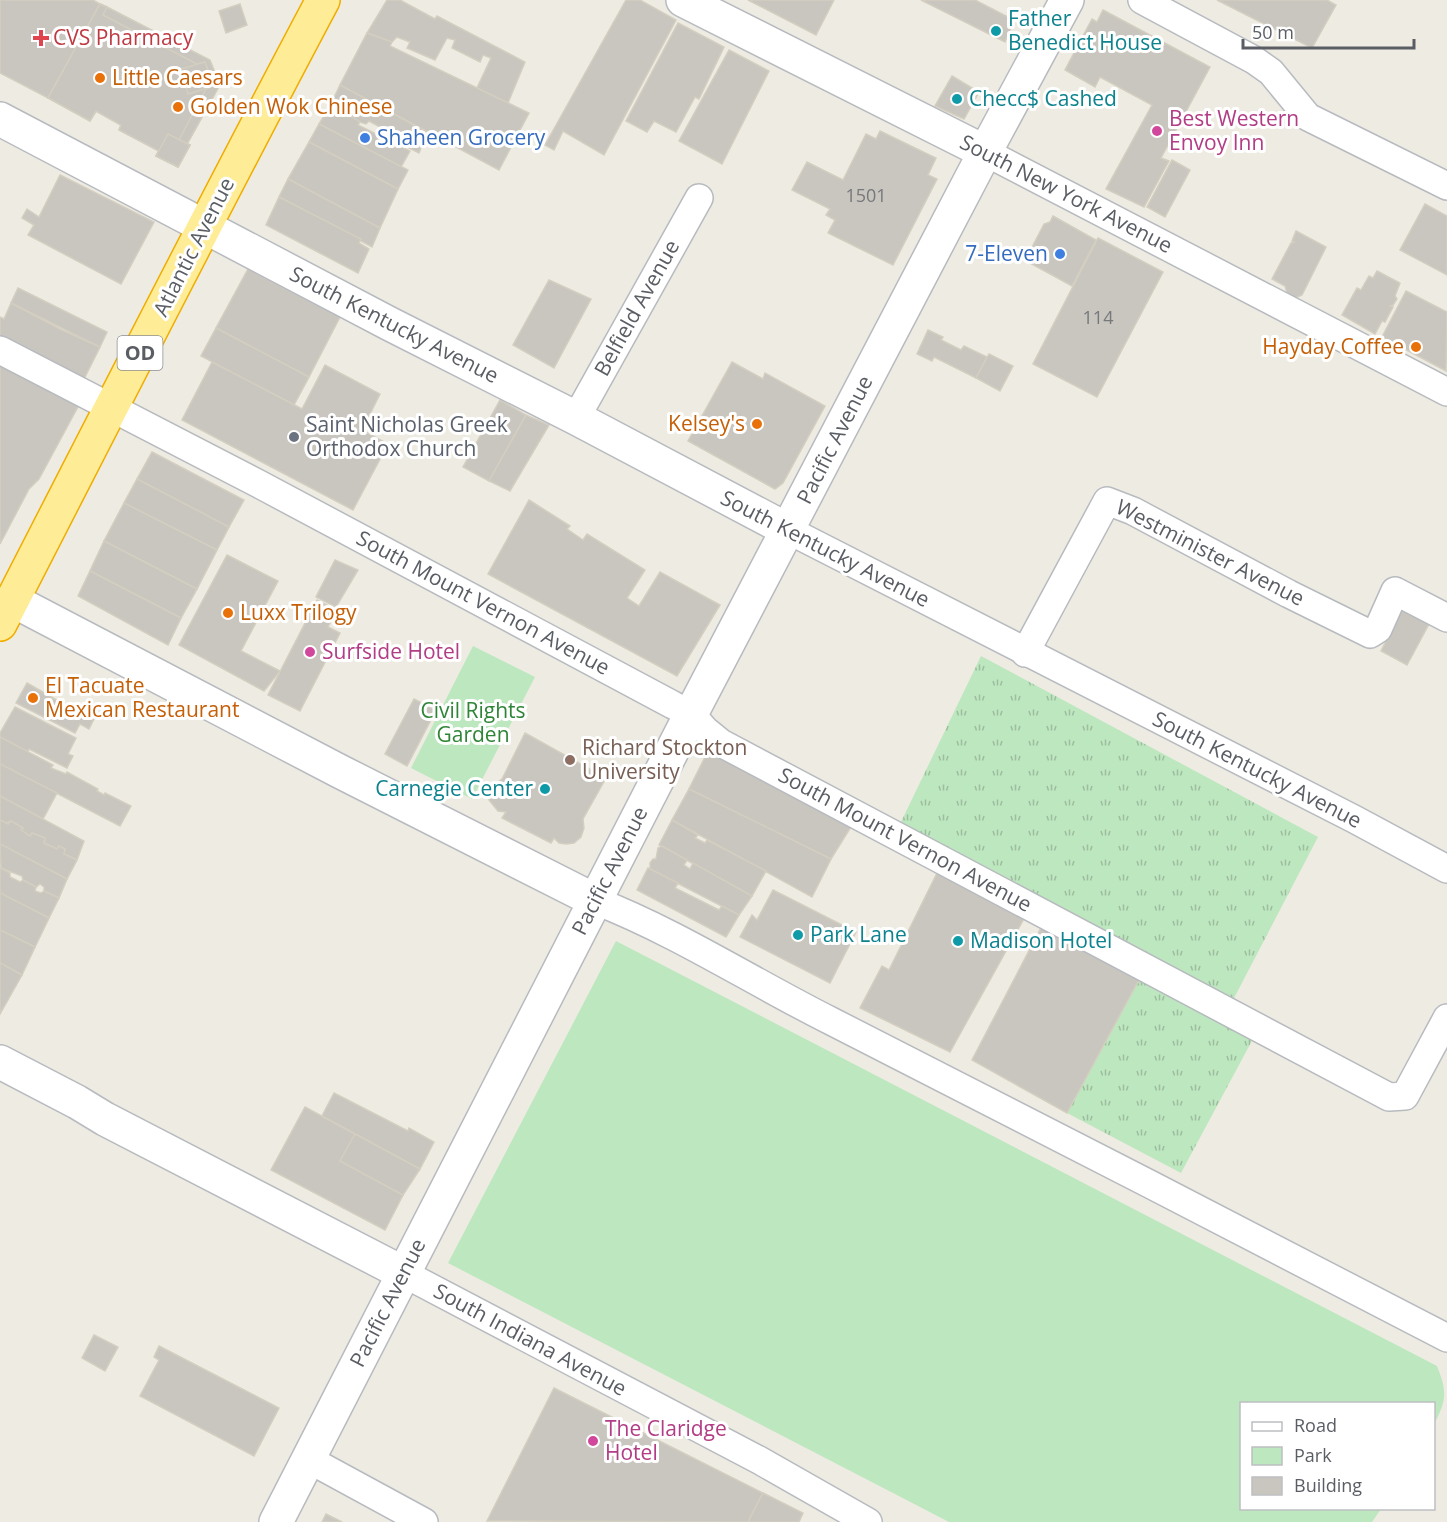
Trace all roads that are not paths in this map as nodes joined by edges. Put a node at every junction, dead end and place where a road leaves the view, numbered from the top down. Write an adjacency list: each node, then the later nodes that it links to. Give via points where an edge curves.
1 (323, 0): 9 (highway, Atlantic Avenue / OD)
2 (683, 0): 6 (street, South New York Avenue)
3 (1067, 0): 6 (street, Pacific Avenue)
4 (1142, 0): 7 (street, via 1254,60 1271,72 1308,117)
5 (0, 118): 9 (street, South Kentucky Avenue)
6 (985, 152): 11 (street, South New York Avenue); 14 (street, Pacific Avenue)
7 (1447, 186)
8 (699, 198): 13 (street, Belfield Avenue)
9 (204, 225): 12 (highway, Atlantic Avenue / OD); 13 (street, South Kentucky Avenue)
10 (0, 350): 12 (street, South Mount Vernon Avenue)
11 (1447, 392)
12 (112, 408): 15 (highway, Atlantic Avenue / OD); 18 (street, South Mount Vernon Avenue)
13 (576, 418): 14 (street, South Kentucky Avenue)
14 (788, 530): 17 (street, South Kentucky Avenue); 18 (street, Pacific Avenue)
15 (6, 612): 20 (street, via 351,777)
16 (1447, 618): 17 (street, Westminister Avenue, via 1395,591 1378,629 1370,634 1107,501)
17 (1025, 653): 19 (street, South Kentucky Avenue)
18 (691, 714): 20 (street, Pacific Avenue); 21 (street, South Mount Vernon Avenue, via 721,743 1389,1097 1405,1096)
19 (1447, 869)
20 (596, 901): 23 (street, Pacific Avenue); 24 (street, via 632,915)
21 (1447, 1018)
22 (0, 1062): 23 (street, South Indiana Avenue)
23 (403, 1273): 25 (street, Pacific Avenue); 28 (street, South Indiana Avenue, via 759,1460)
24 (1447, 1338)
25 (308, 1459): 26 (street, Pacific Avenue); 27 (street)
26 (276, 1522)
27 (424, 1522)
28 (868, 1522)

